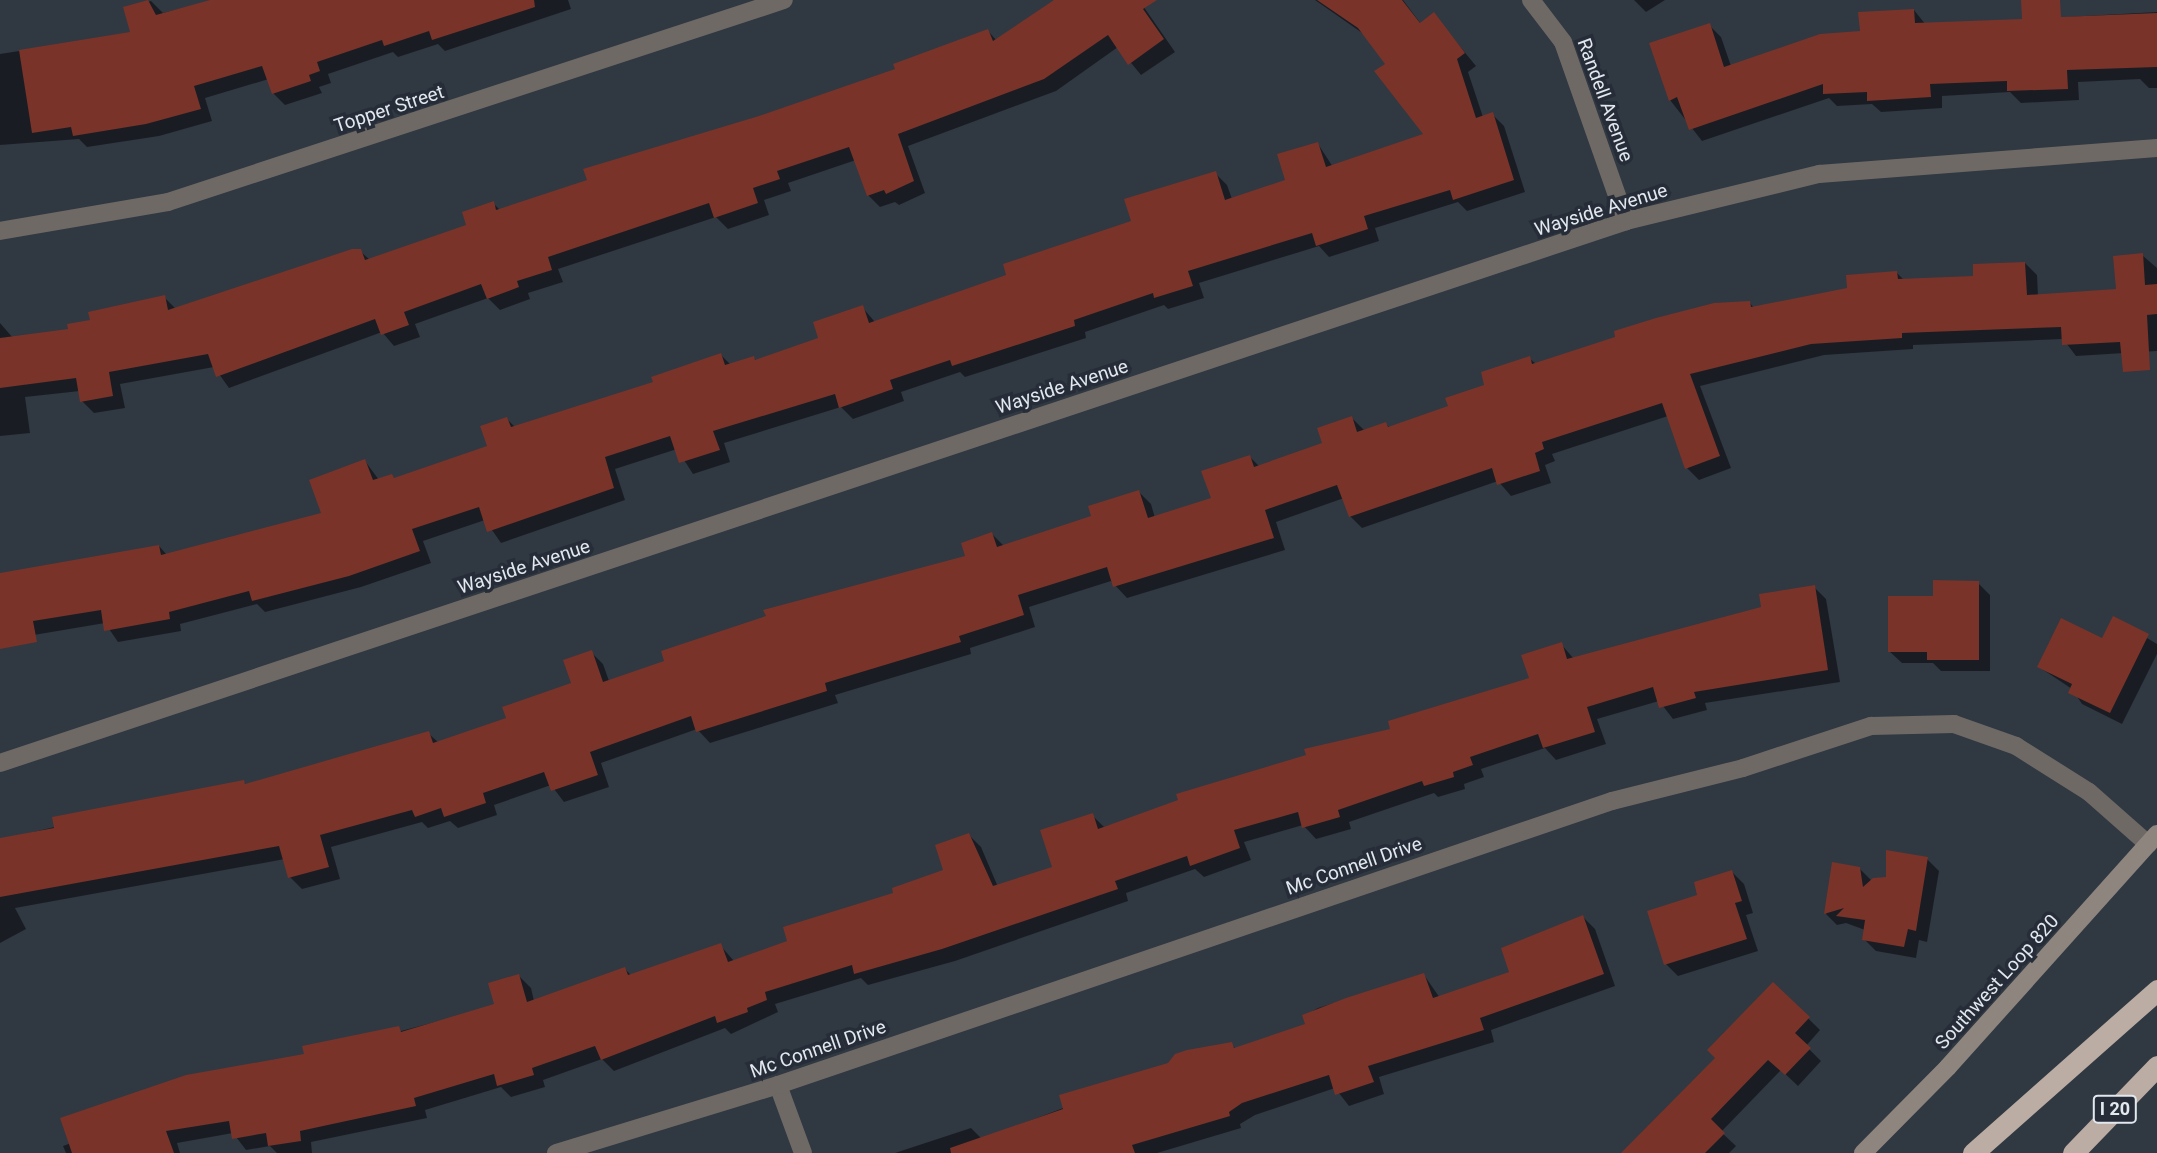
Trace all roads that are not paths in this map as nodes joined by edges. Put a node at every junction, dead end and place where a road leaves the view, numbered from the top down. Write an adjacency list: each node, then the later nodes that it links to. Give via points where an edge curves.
1 (784, 0): 5 (street, Topper Street, via 169,202)
2 (1531, 0): 4 (street, Randell Avenue, via 1563,42)
3 (2157, 148): 4 (street, Wayside Avenue, via 1819,174)
4 (1626, 221): 6 (street, Wayside Avenue)
5 (0, 231)
6 (0, 763)
7 (2153, 839): 10 (street, Mc Connell Drive, via 2016,746 1954,724 1871,726 1743,768 1612,801); 13 (main road, Southwest Loop 820, via 1948,1067)
8 (2157, 990): 14 (highway)
9 (2157, 1066): 15 (highway, I 20)
10 (778, 1085): 11 (street, Mc Connell Drive); 12 (street)
11 (556, 1153)
12 (803, 1153)
13 (1863, 1153)
14 (1973, 1153)
15 (2073, 1153)

